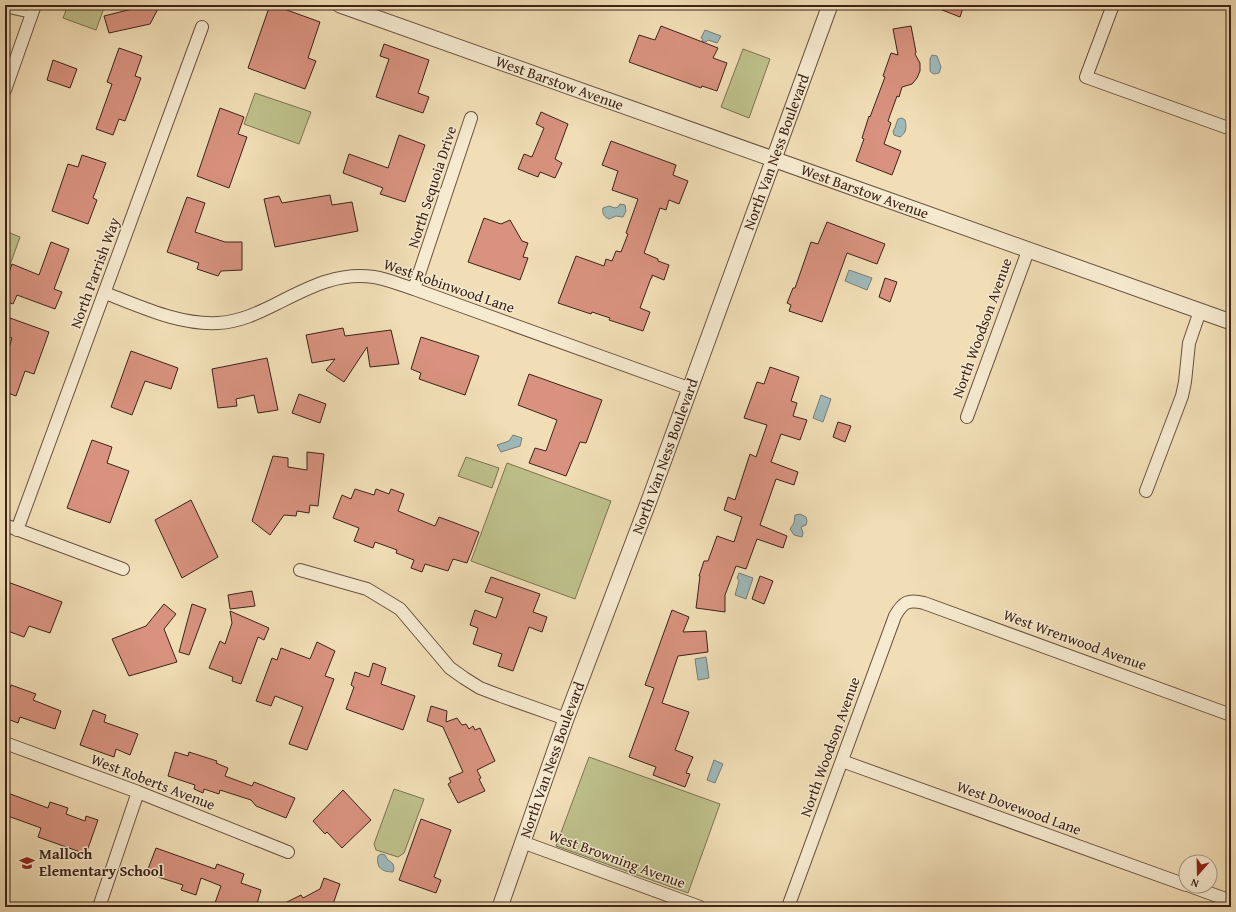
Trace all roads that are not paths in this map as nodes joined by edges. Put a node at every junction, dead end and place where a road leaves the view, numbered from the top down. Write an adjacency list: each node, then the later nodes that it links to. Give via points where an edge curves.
1 (340, 5): 10 (street, West Barstow Avenue)
2 (830, 5): 10 (street, North Van Ness Boulevard)
3 (1113, 5): 9 (street, via 1086,77)
4 (5, 9): 5 (lane)
5 (34, 10): 7 (street)
6 (202, 27): 13 (street, North Parrish Way)
7 (5, 90)
8 (471, 118): 12 (street, North Sequoia Drive)
9 (1231, 129)
10 (775, 159): 11 (street, West Barstow Avenue); 16 (street, North Van Ness Boulevard)
11 (1028, 251): 14 (street, West Barstow Avenue); 17 (street, North Woodson Avenue)
12 (414, 290): 13 (street, West Robinwood Lane, via 374,278 355,276 336,279 318,284 242,319 220,323 196,323 172,318); 16 (street, West Robinwood Lane)
13 (105, 293): 20 (street, North Parrish Way)
14 (1200, 311): 15 (street, West Barstow Avenue); 18 (street, via 1189,343 1186,382 1182,396)
15 (1231, 322)
16 (690, 388): 25 (street, North Van Ness Boulevard)
17 (967, 417)
18 (1146, 491)
19 (5, 526): 20 (street)
20 (17, 530): 21 (street)
21 (124, 569)
22 (300, 570): 25 (street, via 367,589 400,609 450,668 464,678 480,688)
23 (907, 602): 24 (street, West Wrenwood Avenue, via 924,602); 27 (street, North Woodson Avenue, via 895,616)
24 (1231, 715)
25 (566, 719): 29 (street, North Van Ness Boulevard)
26 (5, 744): 28 (street, West Roberts Avenue)
27 (842, 761): 31 (street, West Dovewood Lane); 37 (street, North Woodson Avenue)
28 (138, 792): 30 (street, West Roberts Avenue); 34 (street)
29 (522, 842): 35 (street, North Van Ness Boulevard); 36 (street, West Browning Avenue)
30 (288, 852)
31 (1178, 882)
32 (1212, 894): 33 (street)
33 (1231, 901)
34 (99, 907)
35 (500, 907)
36 (700, 907)
37 (788, 907)

